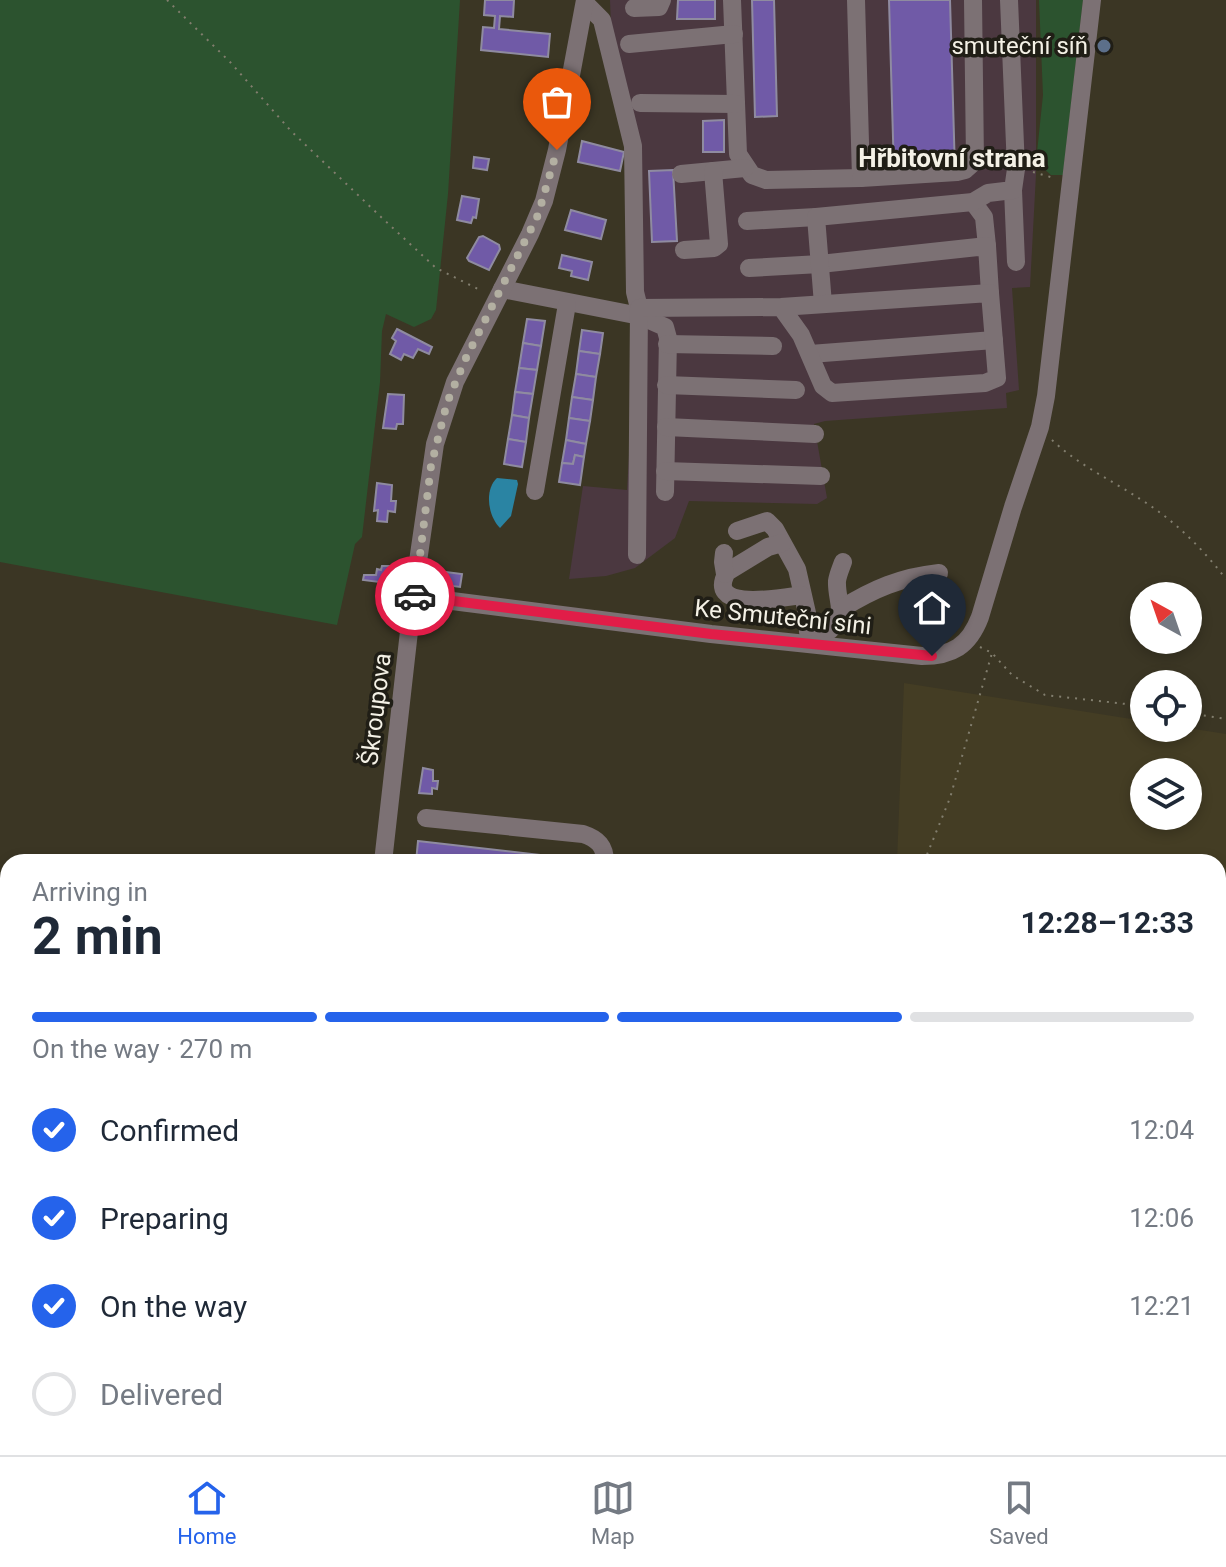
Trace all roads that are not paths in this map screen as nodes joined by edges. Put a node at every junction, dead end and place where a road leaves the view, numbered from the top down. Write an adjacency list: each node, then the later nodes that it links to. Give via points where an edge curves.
1 (662, 0): 8 (street, via 659,7)
2 (732, 0): 9 (street)
3 (856, 0): 16 (street)
4 (973, 0): 16 (street, via 975,161 957,172)
5 (1009, 0): 17 (street)
6 (1092, 0): 54 (street, Ke Smuteční síni, via 1046,396 980,617 968,641 949,654 932,656)
7 (585, 1): 27 (street, Škroupova, via 548,188); 31 (street, via 602,20 633,146)
8 (634, 8)
9 (734, 34): 10 (street); 12 (street)
10 (629, 44)
11 (640, 103): 12 (street)
12 (736, 104): 13 (street, via 737,147)
13 (745, 168): 14 (street); 16 (street, via 766,180)
14 (713, 171): 15 (street); 22 (street, via 719,244)
15 (681, 174)
16 (861, 178)
17 (1013, 190): 18 (street, via 988,193); 23 (street)
18 (973, 202): 19 (street); 21 (street, via 984,217)
19 (816, 217): 20 (street); 24 (street)
20 (747, 221)
21 (987, 246): 24 (street); 26 (street)
22 (684, 250)
23 (1016, 262)
24 (820, 264): 25 (street); 29 (street)
25 (749, 268)
26 (990, 293): 29 (street); 32 (street)
27 (499, 294): 28 (street); 52 (street, Škroupova, via 440,425)
28 (567, 304): 31 (street); 42 (street)
29 (823, 304): 30 (street)
30 (781, 307): 31 (street); 35 (street)
31 (639, 312): 33 (street, via 665,327); 47 (street)
32 (994, 340): 35 (street); 35 (street, via 997,378 985,383 832,393 823,386)
33 (667, 344): 34 (street); 36 (street)
34 (773, 346)
35 (810, 354)
36 (666, 385): 37 (street); 38 (street)
37 (796, 390)
38 (666, 427): 39 (street); 40 (street)
39 (815, 434)
40 (665, 471): 41 (street); 43 (street)
41 (821, 476)
42 (535, 491)
43 (665, 492)
44 (737, 531): 45 (street, via 769,522)
45 (782, 543): 50 (street); 51 (street, via 797,569)
46 (724, 553): 50 (street)
47 (637, 555)
48 (843, 562): 53 (street, via 837,581)
49 (939, 573): 53 (street, via 903,578)
50 (725, 574): 51 (street, via 725,587 737,599)
51 (802, 595): 54 (street, via 807,613)
52 (413, 596): 54 (street, Ke Smuteční síni); 56 (street, Škroupova)
53 (841, 609): 54 (street, via 830,630)
54 (801, 637)
55 (426, 818): 57 (street, via 583,834 600,843)
56 (384, 854)
57 (607, 854)

